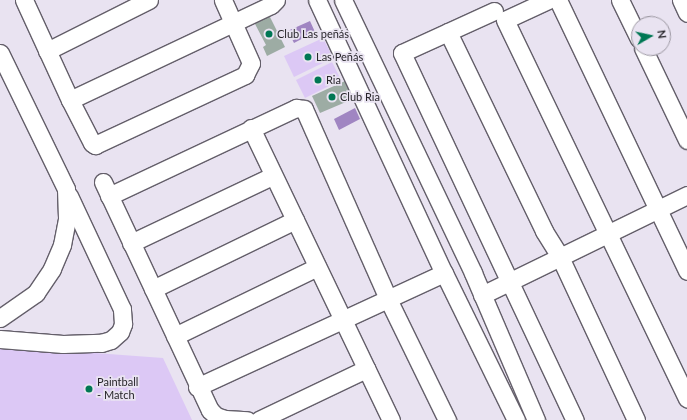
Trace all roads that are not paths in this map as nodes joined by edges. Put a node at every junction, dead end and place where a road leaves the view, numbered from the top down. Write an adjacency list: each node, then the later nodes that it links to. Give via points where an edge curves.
1 (149, 0): 18 (street)
2 (223, 0): 13 (street)
3 (276, 0): 13 (street, via 271,5)
4 (317, 0): 17 (street)
5 (343, 0): 15 (street)
6 (548, 0): 29 (street, via 505,20)
7 (558, 0): 27 (street)
8 (620, 0): 14 (street)
9 (681, 0): 12 (street)
10 (26, 1): 18 (street)
11 (494, 11): 16 (street)
12 (687, 13)
13 (233, 22): 21 (street); 21 (street, via 251,63 246,74 100,144 92,143)
14 (631, 23)
15 (358, 31): 17 (street); 37 (street)
16 (448, 32): 31 (street, via 544,232); 35 (street, via 402,53)
17 (337, 42): 34 (street)
18 (46, 51): 21 (street)
19 (0, 53): 25 (street)
20 (647, 56): 23 (street)
21 (70, 100)
22 (251, 128): 24 (street); 30 (street, via 106,189); 38 (street, via 296,108 308,112)
23 (687, 140)
24 (272, 176): 28 (street); 30 (street)
25 (66, 189): 39 (street, via 67,219 62,245 52,269 36,293); 42 (street, via 122,309 123,324 120,332 111,340 101,343 63,344)
26 (687, 196): 27 (street)
27 (657, 210): 29 (street); 33 (street)
28 (295, 220): 32 (street); 36 (street)
29 (609, 234): 31 (street); 45 (street)
30 (131, 243): 36 (street)
31 (560, 257): 35 (street); 53 (street)
32 (317, 267): 40 (street); 41 (street)
33 (687, 271)
34 (444, 273): 38 (street); 50 (street)
35 (510, 281): 37 (street); 52 (street)
36 (153, 289): 41 (street)
37 (482, 295): 51 (street)
38 (388, 299): 40 (street); 49 (street)
39 (0, 318)
40 (342, 320): 43 (street); 44 (street)
41 (175, 336): 44 (street)
42 (0, 339)
43 (366, 369): 47 (street); 48 (street)
44 (197, 387): 46 (street, via 216,416)
45 (687, 399)
46 (247, 420)
47 (259, 420)
48 (391, 420)
49 (447, 420)
50 (516, 420)
51 (536, 420)
52 (575, 420)
53 (636, 420)

